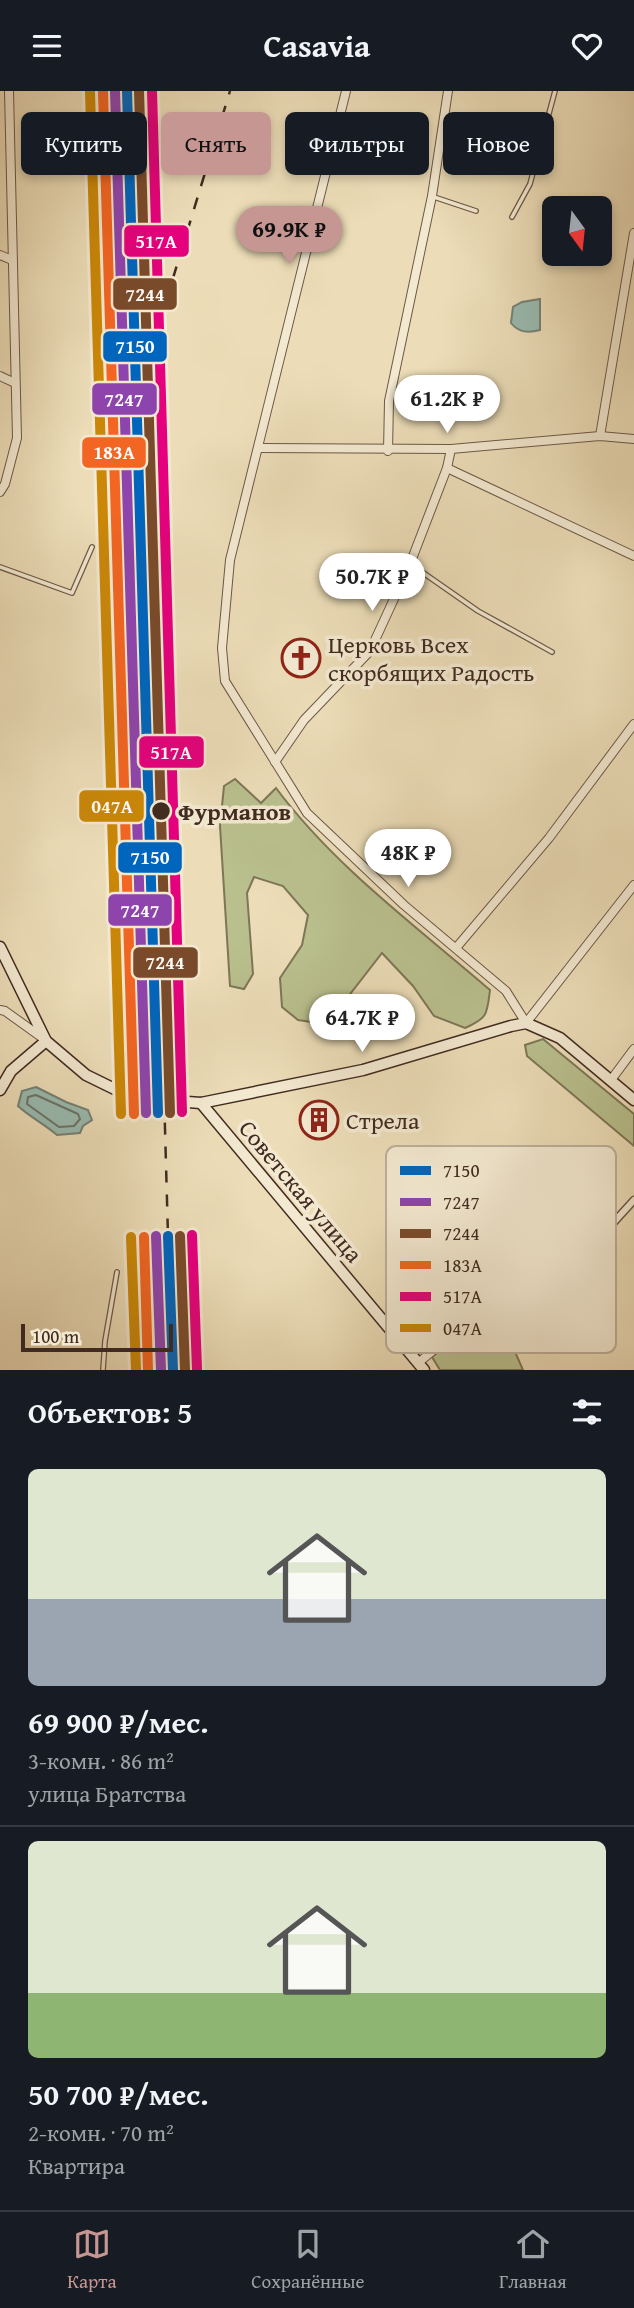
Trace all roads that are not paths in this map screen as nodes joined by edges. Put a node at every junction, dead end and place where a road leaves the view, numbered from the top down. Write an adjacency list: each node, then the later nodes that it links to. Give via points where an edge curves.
1 (9, 91): 10 (street)
2 (346, 91): 15 (street)
3 (447, 91): 5 (street)
4 (555, 91): 7 (lane, via 530,184)
5 (432, 196): 6 (lane); 17 (street, via 389,401)
6 (476, 211)
7 (512, 217)
8 (634, 233): 13 (street)
9 (0, 255): 10 (street)
10 (12, 260): 12 (street)
11 (0, 376): 12 (street)
12 (15, 383): 19 (street, via 17,438)
13 (600, 436): 14 (street); 16 (street)
14 (634, 439)
15 (258, 448): 17 (street); 26 (street, via 230,560 222,647 225,681)
16 (451, 449): 17 (street); 18 (street)
17 (388, 450)
18 (447, 468): 21 (street); 22 (street)
19 (0, 492)
20 (92, 547): 23 (lane, via 72,593)
21 (634, 556)
22 (410, 564): 24 (lane, via 478,611); 26 (street, via 370,651 304,720)
23 (0, 567)
24 (552, 652)
25 (634, 724): 29 (street, via 549,838)
26 (275, 762): 29 (street, via 307,813)
27 (634, 885): 31 (street)
28 (0, 947): 32 (main road)
29 (456, 948): 31 (street, via 506,991)
30 (0, 1010): 32 (street)
31 (526, 1023): 34 (main road, via 560,1038); 37 (main road, via 363,1070)
32 (46, 1041): 35 (main road, via 11,1071); 37 (main road, via 86,1075 133,1098)
33 (634, 1049): 34 (street)
34 (611, 1080): 36 (main road)
35 (0, 1090)
36 (634, 1100)
37 (201, 1104): 41 (main road, Советская улица)
38 (634, 1200): 39 (street)
39 (616, 1220)
40 (117, 1272): 45 (lane)
41 (386, 1330)
42 (405, 1353): 44 (main road, Советская улица)
43 (433, 1353): 44 (street)
44 (417, 1368)
45 (103, 1370)

